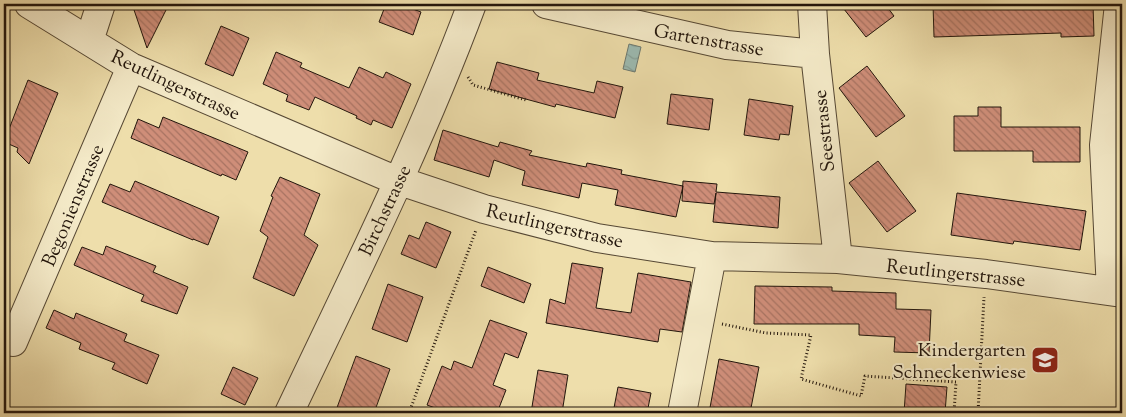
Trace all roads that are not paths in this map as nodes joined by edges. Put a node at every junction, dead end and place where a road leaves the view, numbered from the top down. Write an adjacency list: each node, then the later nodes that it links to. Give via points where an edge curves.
1 (29, 4): 7 (street, Reutlingerstrasse)
2 (101, 4): 7 (street)
3 (472, 4): 10 (street, Birchstrasse, via 448,69)
4 (546, 4): 8 (street, Gartenstrasse, via 727,45)
5 (812, 4): 8 (street, Seestrasse)
6 (1119, 4): 13 (street, via 1104,145)
7 (89, 41): 9 (street, Reutlingerstrasse)
8 (815, 54): 12 (street, Seestrasse)
9 (131, 67): 10 (street, Reutlingerstrasse); 14 (street, Begonienstrasse)
10 (398, 180): 11 (street, Reutlingerstrasse, via 484,208 597,238); 15 (street, Birchstrasse)
11 (712, 256): 12 (street, Reutlingerstrasse); 16 (street)
12 (838, 259): 13 (street, Reutlingerstrasse)
13 (1117, 292)
14 (13, 342)
15 (289, 413)
16 (682, 413)

